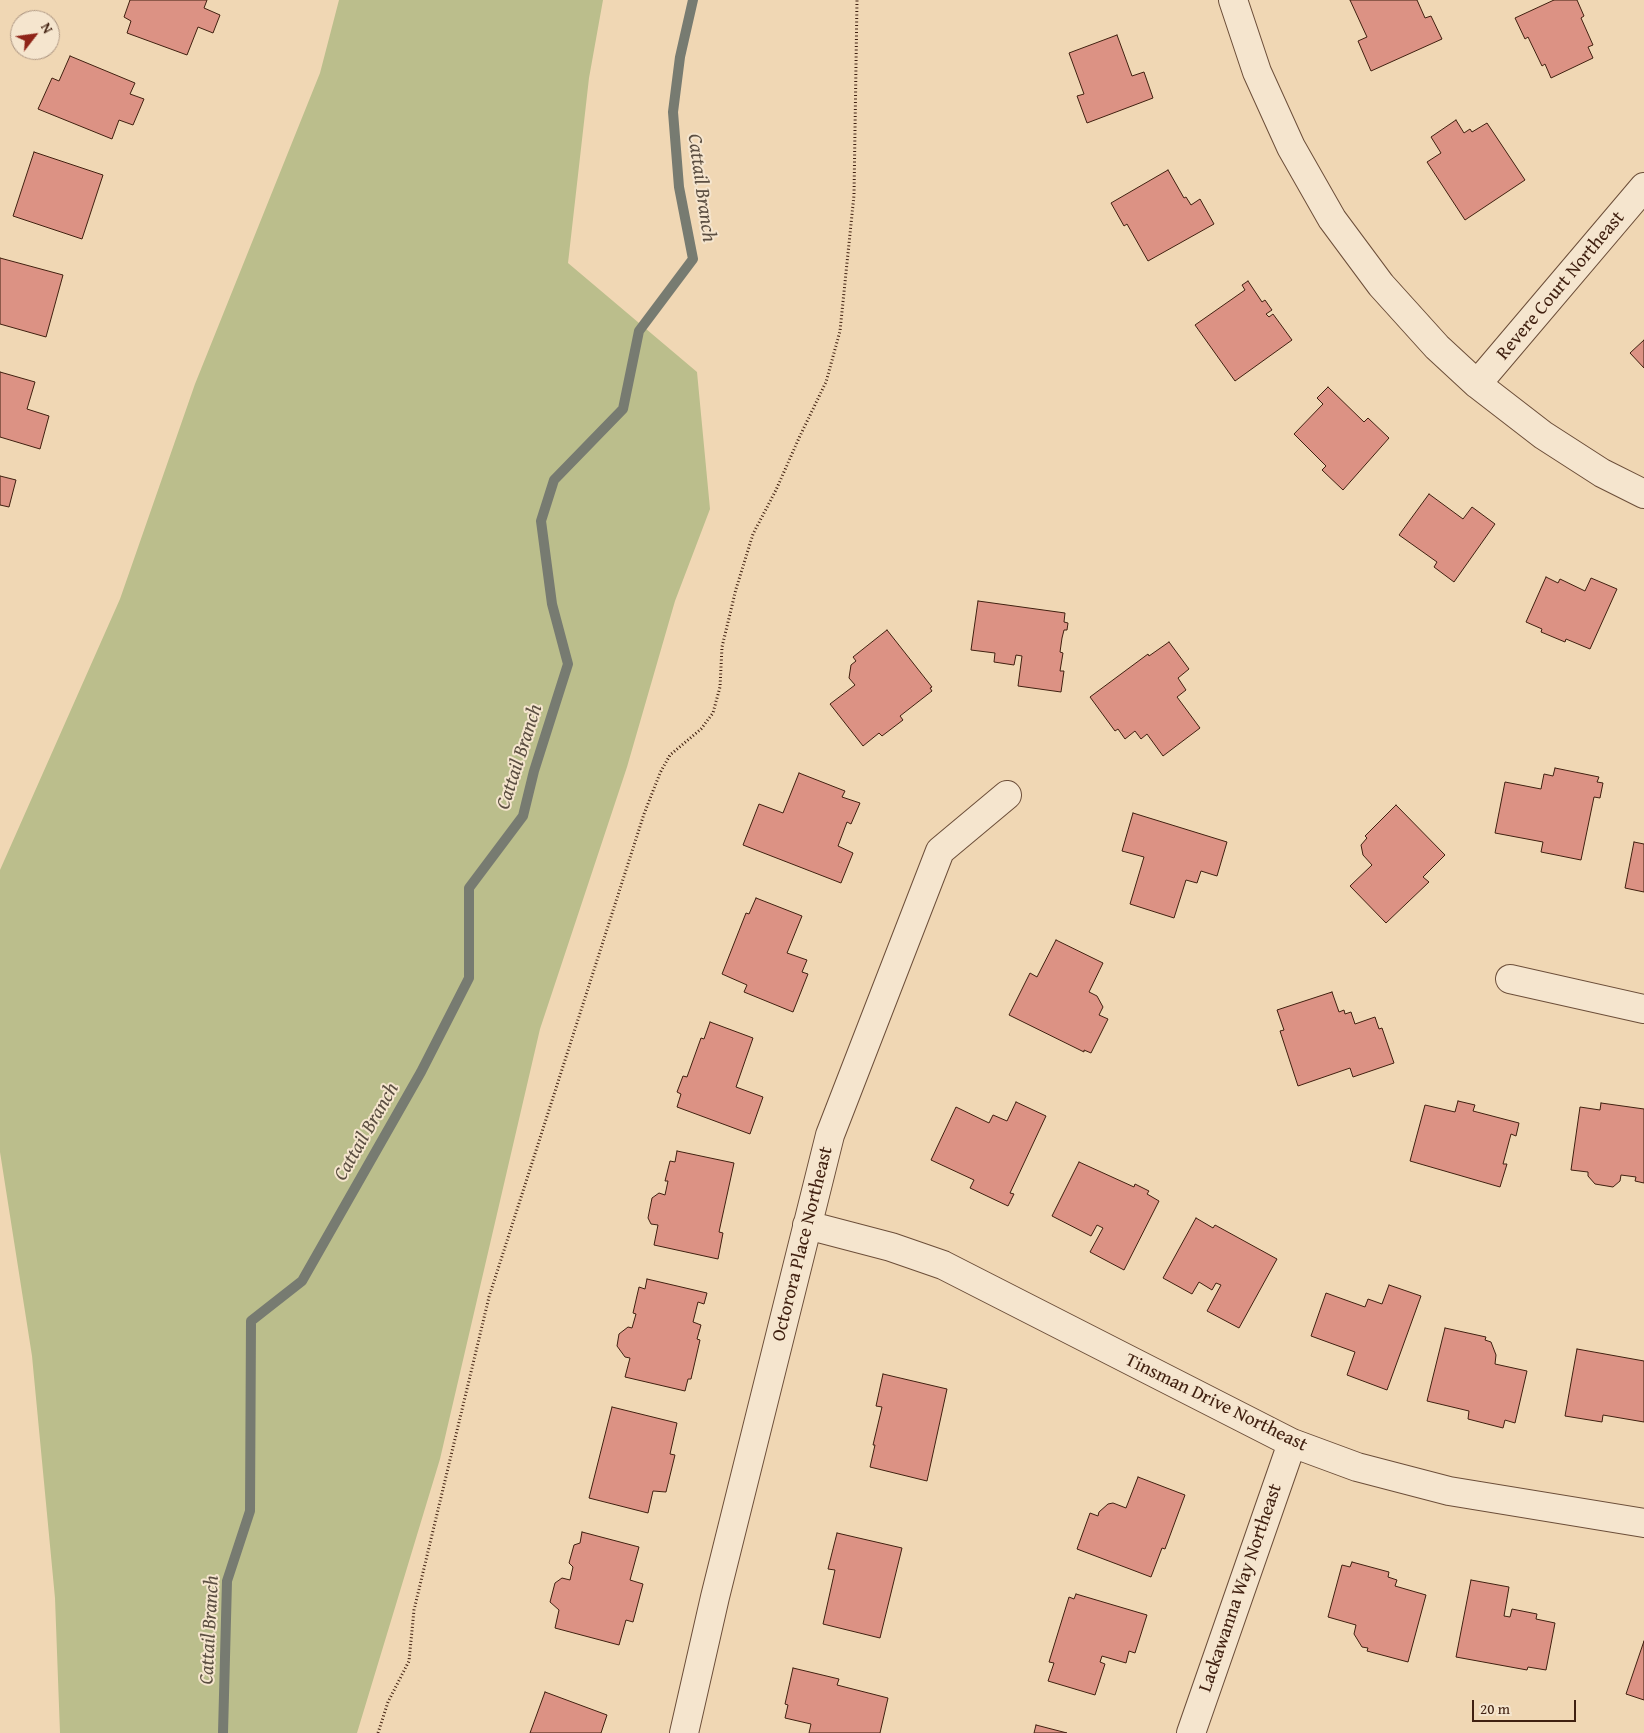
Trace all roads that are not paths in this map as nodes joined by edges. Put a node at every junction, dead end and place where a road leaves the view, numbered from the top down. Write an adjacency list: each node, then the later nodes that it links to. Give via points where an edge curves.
1 (1233, 0): 3 (street, via 1256,72 1291,147 1332,219 1381,285 1437,347)
2 (1644, 187): 3 (street, Revere Court Northeast)
3 (1477, 384): 4 (street, via 1543,436)
4 (1644, 494)
5 (1007, 795): 8 (street, Octorora Place Northeast, via 940,851 830,1135)
6 (1510, 979): 7 (street)
7 (1644, 1009)
8 (807, 1225): 9 (street, Tinsman Drive Northeast, via 943,1265); 11 (street, Octorora Place Northeast)
9 (1292, 1443): 10 (street, Tinsman Drive Northeast, via 1357,1467 1449,1491); 12 (street, Lackawanna Way Northeast)
10 (1644, 1523)
11 (684, 1733)
12 (1190, 1733)

